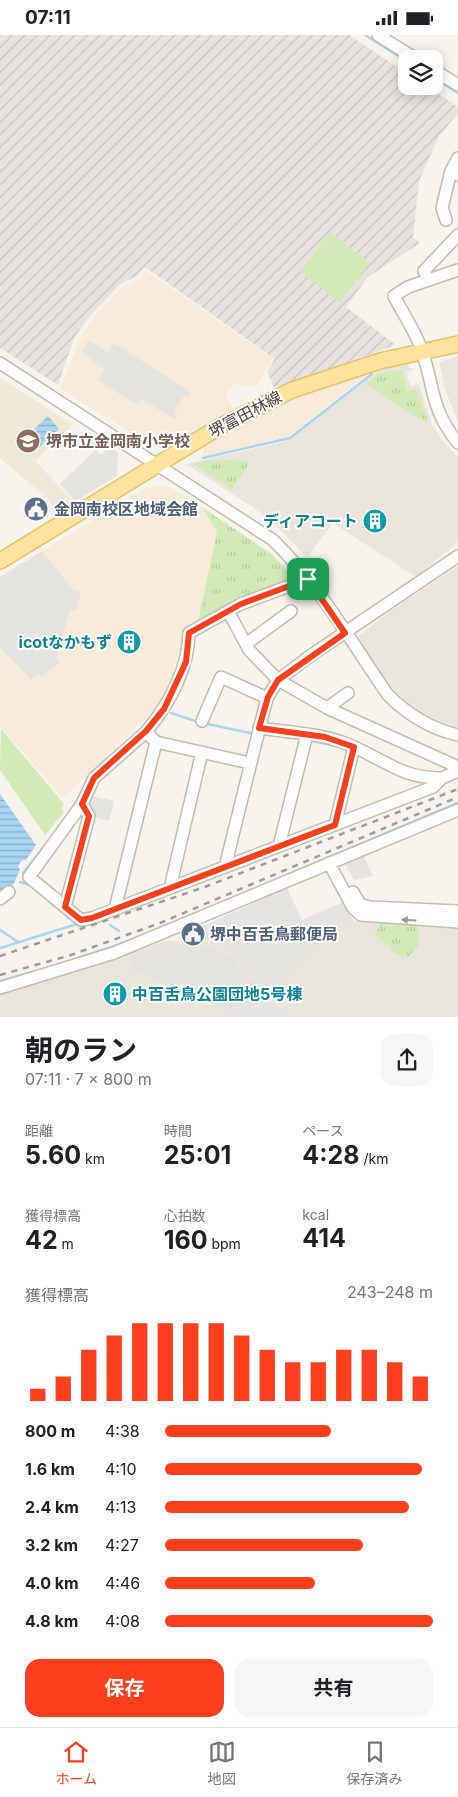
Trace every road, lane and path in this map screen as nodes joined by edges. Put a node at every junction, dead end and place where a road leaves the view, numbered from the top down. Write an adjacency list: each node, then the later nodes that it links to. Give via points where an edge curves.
1 (378, 35): 2 (street)
2 (402, 50)
3 (443, 76): 4 (street)
4 (458, 85)
5 (458, 158): 6 (street)
6 (454, 173): 7 (street, via 442,208)
7 (446, 220)
8 (458, 235): 10 (street, via 424,271)
9 (458, 270): 10 (street)
10 (428, 280): 12 (street, via 394,296)
11 (458, 344): 12 (main road, 堺富田林線)
12 (423, 353): 14 (street, via 433,399 444,425); 15 (main road, 堺富田林線, via 380,361 292,389 219,427)
13 (0, 363): 15 (street)
14 (458, 443)
15 (157, 466): 17 (main road, 堺富田林線); 18 (street, via 273,540)
16 (458, 556): 21 (street)
17 (0, 561)
18 (308, 579): 19 (street); 21 (street)
19 (228, 611): 22 (street); 29 (street, via 189,633 186,662 179,681 164,709)
20 (291, 611): 22 (street)
21 (345, 633): 23 (street); 31 (street, via 400,707 431,725)
22 (246, 644): 23 (street)
23 (278, 680): 25 (street); 26 (street)
24 (348, 693): 26 (street)
25 (268, 697): 27 (street, via 221,677); 28 (street)
26 (327, 708): 36 (street)
27 (202, 721)
28 (259, 728): 30 (street); 35 (street)
29 (146, 731): 32 (street); 39 (street, via 94,778)
30 (306, 735): 33 (street, via 334,739); 42 (street)
31 (458, 735)
32 (156, 742): 34 (street); 47 (street)
33 (354, 747): 38 (street, via 392,768 426,778); 41 (street)
34 (202, 752): 35 (street); 45 (street)
35 (250, 763): 44 (street)
36 (458, 767)
37 (458, 771): 38 (street)
38 (442, 777): 41 (street, via 433,787)
39 (82, 804): 46 (street, via 89,816); 46 (street, via 29,877)
40 (458, 810): 43 (street)
41 (335, 825): 42 (street)
42 (280, 846): 44 (street)
43 (333, 861): 48 (street, via 364,906); 49 (street, one-way to 43, via 361,915 353,908); 50 (street, via 114,953)
44 (225, 867): 45 (street)
45 (170, 888): 47 (street)
46 (65, 907): 47 (street, via 81,920)
47 (115, 909)
48 (458, 911)
49 (458, 922)
50 (0, 988)

